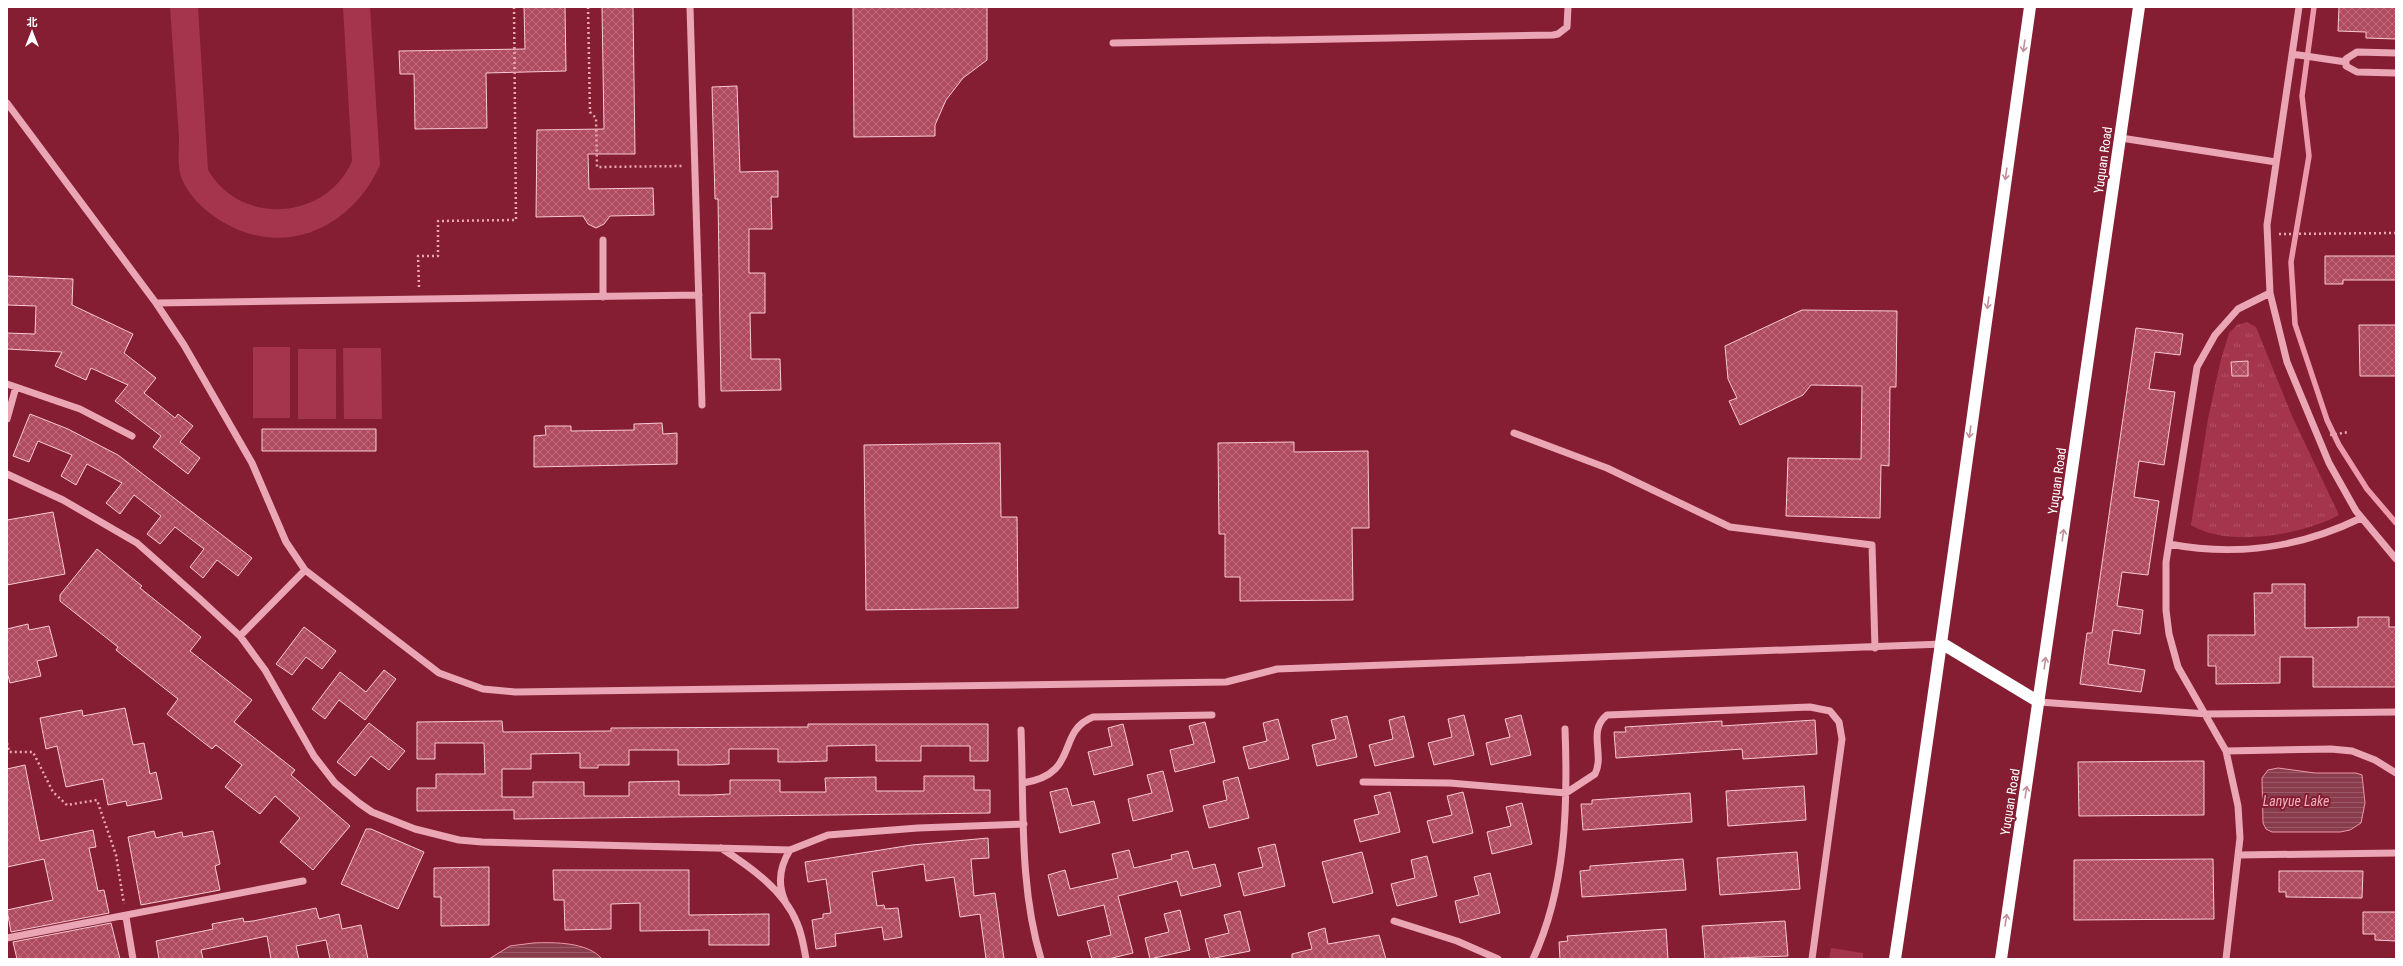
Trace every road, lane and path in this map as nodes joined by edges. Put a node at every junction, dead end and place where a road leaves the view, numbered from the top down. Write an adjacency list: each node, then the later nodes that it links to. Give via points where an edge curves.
1 (514, 7): 23 (path, via 516,220 438,221 438,256 418,256)
2 (588, 7): 16 (path, via 590,112 596,118 597,167)
3 (690, 7): 16 (street)
4 (1568, 7): 8 (street, via 1567,27 1552,35)
5 (2030, 7): 39 (highway, one-way to 39, via 1962,487)
6 (2139, 7): 14 (highway, Yuquan Road)
7 (2298, 7): 10 (street)
8 (1113, 43)
9 (2396, 53): 11 (street, via 2357,52 2346,59)
10 (2292, 54): 11 (street); 15 (street)
11 (2346, 62): 12 (street, via 2346,66 2357,72)
12 (2396, 73)
13 (7, 103): 24 (street)
14 (2121, 138): 15 (street); 41 (highway, Yuquan Road, one-way to 14)
15 (2276, 162): 20 (street, via 2267,225)
16 (695, 166): 21 (street)
17 (2396, 233): 18 (path)
18 (2277, 234)
19 (602, 240): 22 (street)
20 (2270, 293): 32 (street, via 2287,362); 35 (street, via 2238,309 2215,335 2197,367)
21 (699, 296): 22 (street); 27 (street)
22 (603, 297): 23 (street)
23 (419, 299): 24 (street)
24 (156, 303): 37 (street, via 232,426 252,463 286,542)
25 (7, 384): 26 (street)
26 (16, 387): 28 (street); 31 (street, via 80,409)
27 (702, 405)
28 (7, 419)
29 (2349, 432): 32 (path)
30 (1514, 433): 40 (street, via 1607,468 1730,527 1872,545)
31 (132, 436)
32 (2318, 437): 34 (street, via 2341,487)
33 (7, 474): 38 (street, via 63,500 137,543)
34 (2360, 518): 35 (street, via 2314,538 2265,549 2217,551); 36 (street)
35 (2169, 544): 43 (street, via 2165,586 2169,634 2178,667)
36 (2396, 559)
37 (305, 570): 38 (street); 40 (street, via 440,673 483,688 515,692 1226,682 1277,669)
38 (240, 636): 54 (street, via 264,670 324,770 359,804 393,822 437,836 482,842)
39 (1943, 644): 40 (street); 41 (highway); 69 (highway)
40 (1875, 648)
41 (2039, 702): 43 (street); 70 (highway, Yuquan Road, one-way to 41)
42 (2396, 712): 43 (street)
43 (2207, 714): 48 (street)
44 (1212, 715): 51 (street, via 1093,717 1079,724 1062,763 1054,771 1044,778)
45 (1566, 729): 52 (street)
46 (1021, 730): 51 (street)
47 (7, 744): 60 (path, via 9,752 32,752 53,792 67,805 97,800 116,855)
48 (2226, 751): 49 (street, via 2352,751 2375,760); 57 (street, via 2238,806)
49 (2396, 773)
50 (1363, 782): 52 (street, via 1450,783)
51 (1023, 783): 53 (street)
52 (1566, 793): 67 (street, via 1564,834 1553,902); 68 (street, via 1595,774 1598,754 1596,732 1607,715 1810,707 1830,711 1839,722 1842,739)
53 (1024, 824): 55 (street, via 918,828 828,836); 65 (street, via 1027,886)
54 (721, 848): 55 (street); 59 (street, via 754,871)
55 (790, 850): 59 (street, via 784,860 780,882)
56 (2396, 853): 57 (street)
57 (2238, 855): 71 (street)
58 (304, 881): 60 (street)
59 (787, 904): 64 (street, via 797,922)
60 (126, 917): 62 (street); 63 (street)
61 (1394, 921): 66 (street, via 1457,941)
62 (7, 938)
63 (133, 959)
64 (806, 959)
65 (1041, 959)
66 (1498, 959)
67 (1532, 959)
68 (1812, 959)
69 (1895, 959)
70 (2001, 959)
71 (2226, 959)

